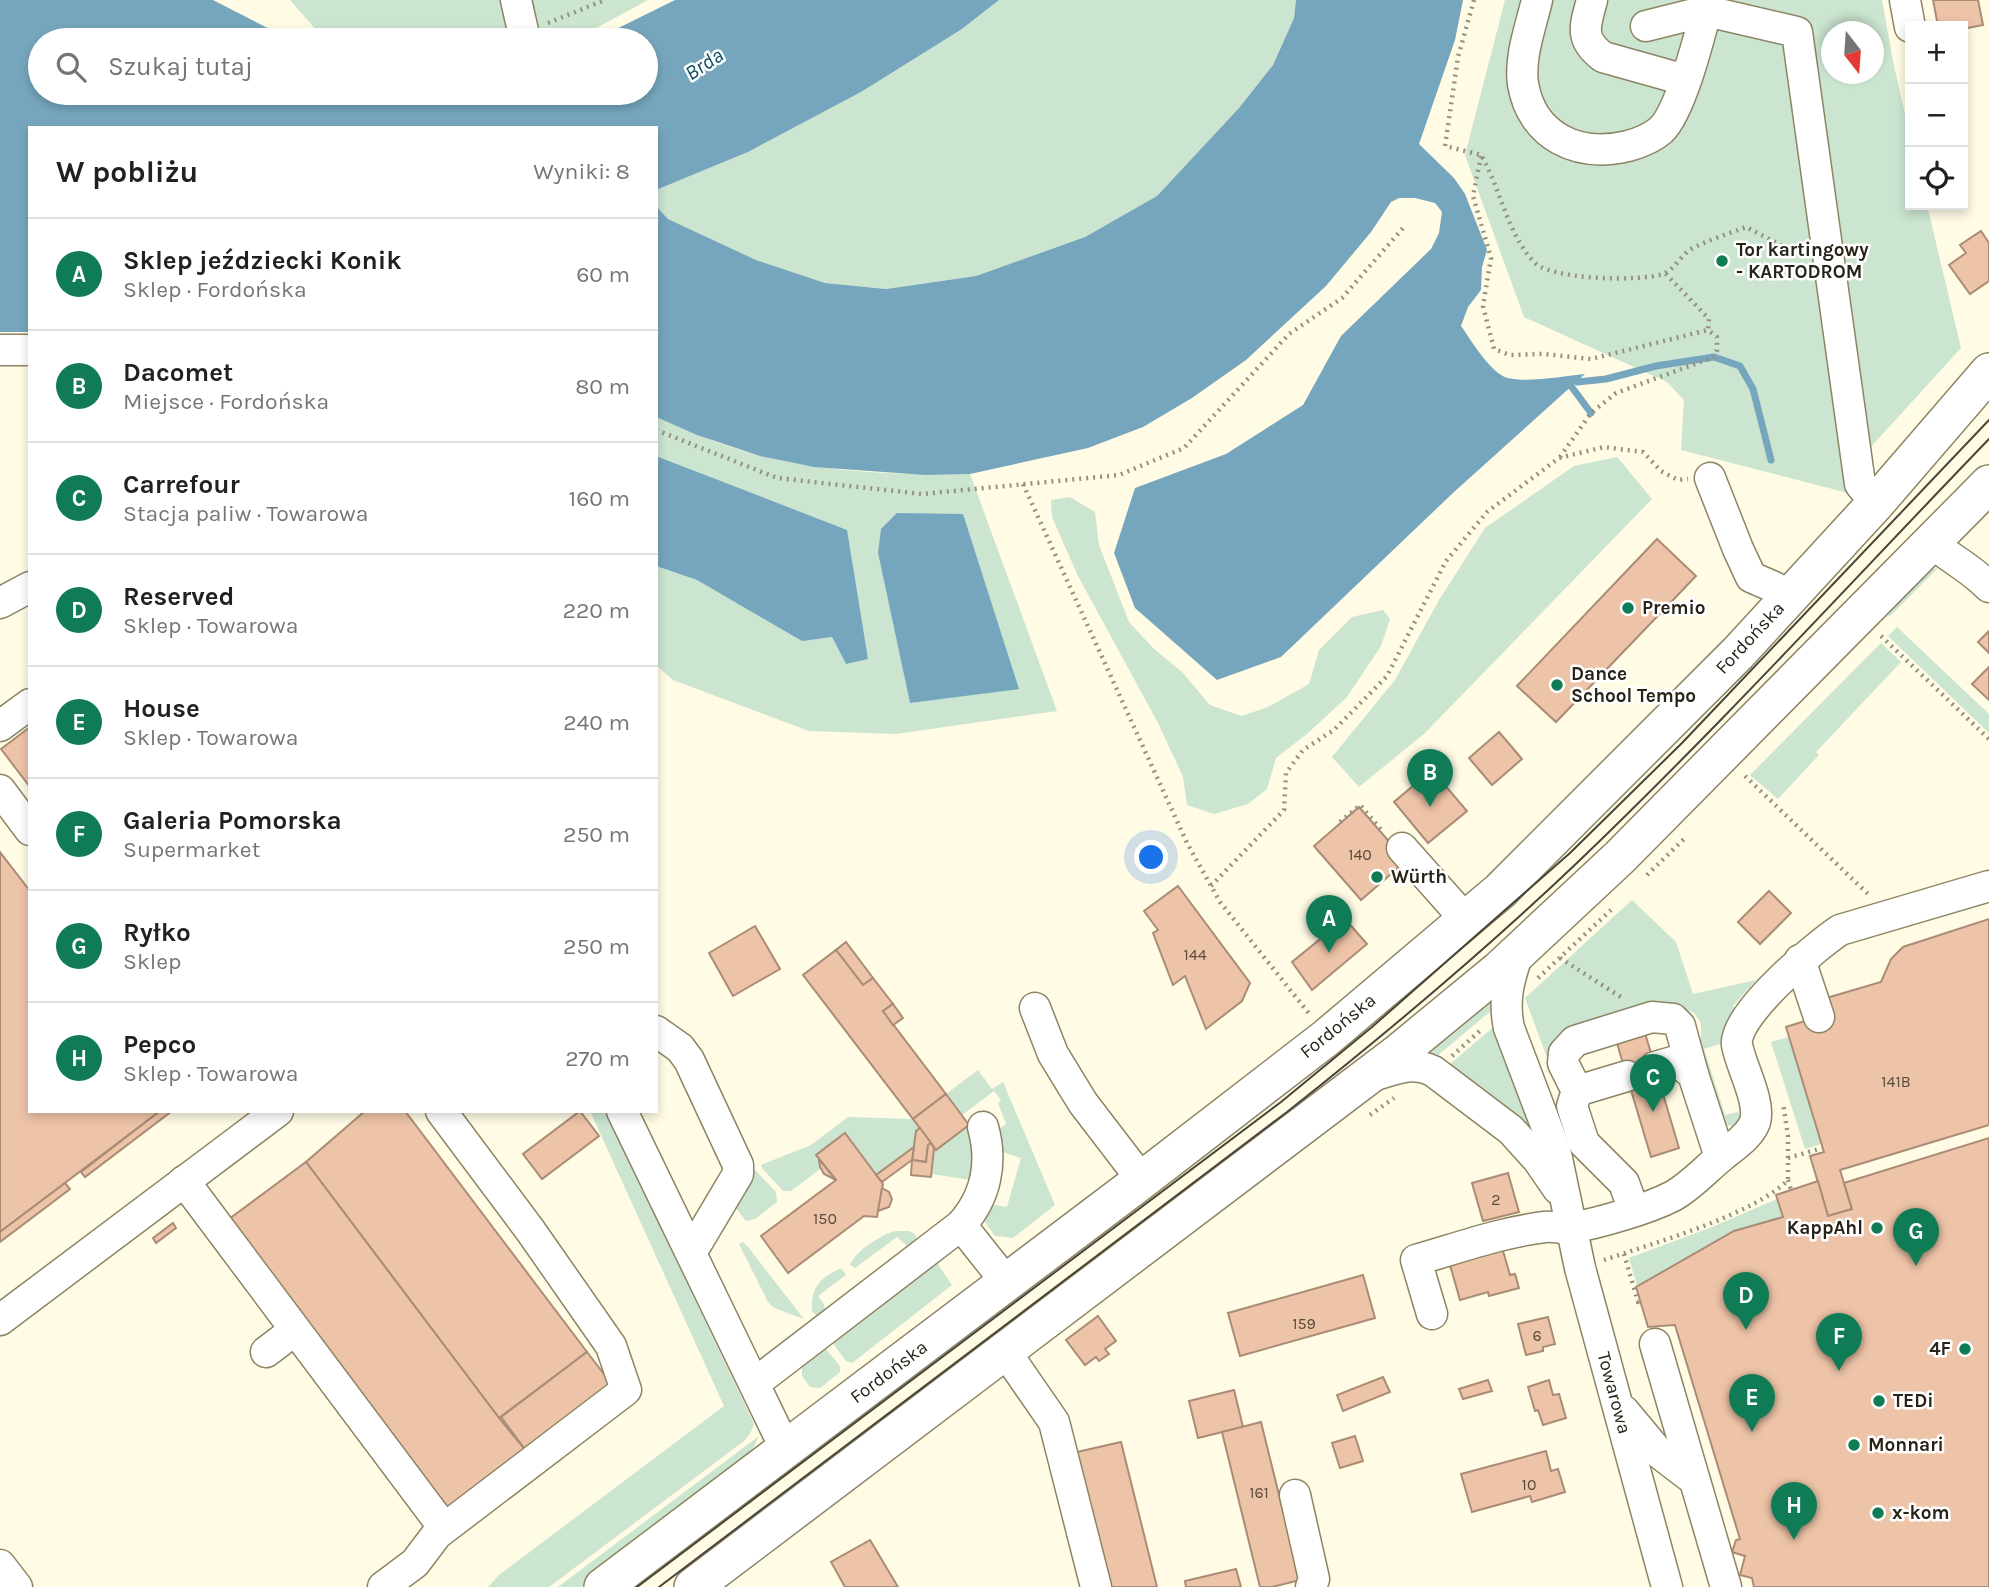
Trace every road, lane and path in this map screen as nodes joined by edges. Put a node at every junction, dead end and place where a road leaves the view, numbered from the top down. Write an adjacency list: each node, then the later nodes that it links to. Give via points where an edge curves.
1 (516, 0): 10 (street)
2 (605, 0): 11 (path)
3 (1474, 0): 14 (path, via 1458,57 1445,146)
4 (1537, 0): 13 (street, via 1523,59 1523,82 1535,116 1568,145 1593,150 1640,143 1661,130 1673,114)
5 (1592, 0): 12 (street, via 1586,39 1592,49 1603,57)
6 (1905, 0): 9 (street)
7 (1707, 6): 8 (street); 13 (street); 27 (street, via 1797,32 1860,484)
8 (1650, 13): 12 (street)
9 (1909, 21)
10 (522, 28)
11 (531, 28)
12 (1637, 66): 13 (street)
13 (1685, 79)
14 (1481, 155): 17 (path, via 1510,225 1534,264 1614,280); 18 (path, via 1473,196 1491,258 1483,306 1494,349 1510,355 1591,359)
15 (1404, 228): 25 (path, via 1342,298 1289,334 1184,448 1119,475)
16 (1804, 257): 17 (path, via 1746,227 1689,250)
17 (1665, 273): 18 (path, via 1709,319)
18 (1708, 330): 23 (path, via 1717,337 1714,357 1616,393 1591,413)
19 (0, 350): 20 (street)
20 (28, 350)
21 (1989, 373): 27 (main road, Fordońska)
22 (658, 431): 25 (path, via 777,478 922,494)
23 (1559, 458): 24 (path, via 1604,447 1643,452 1661,471 1678,480); 42 (path, via 1488,512 1446,561 1387,676 1334,730 1303,750 1286,773 1284,810)
24 (1710, 478): 31 (street, via 1751,577)
25 (1023, 484): 42 (path, via 1181,831)
26 (1989, 484): 28 (main road)
27 (1876, 503): 31 (main road, Fordońska)
28 (1932, 544): 29 (street); 46 (main road)
29 (1989, 587)
30 (28, 588): 32 (street)
31 (1788, 599): 45 (main road, Fordońska, via 1669,724)
32 (0, 603)
33 (1881, 636): 36 (path)
34 (28, 705): 35 (street)
35 (0, 726)
36 (1989, 739)
37 (1745, 776): 44 (path)
38 (0, 790): 40 (street)
39 (1340, 822): 41 (path, via 1360,805)
40 (28, 827)
41 (1394, 841): 45 (street)
42 (1211, 886): 53 (path)
43 (1989, 886): 48 (street, via 1840,930)
44 (1876, 902)
45 (1466, 920): 53 (main road, Fordońska)
46 (1518, 953): 57 (main road); 70 (street, Towarowa, via 1505,1008 1555,1149)
47 (1560, 958): 49 (path)
48 (1800, 960): 51 (street); 64 (street, via 1741,1027 1737,1045 1756,1118 1747,1133)
49 (1629, 1002)
50 (1035, 1007): 66 (street, via 1053,1054 1077,1093)
51 (1819, 1017)
52 (658, 1032): 74 (street, via 681,1048 689,1060 738,1165 738,1174)
53 (1325, 1038): 66 (main road, Fordońska)
54 (1656, 1067): 55 (street, via 1676,1061)
55 (1693, 1074): 58 (street, via 1680,1026 1673,1019 1652,1017 1575,1041 1564,1053 1563,1063); 64 (street)
56 (1627, 1076): 58 (street)
57 (1367, 1077): 70 (street, Towarowa, via 1405,1066 1421,1065 1433,1071 1511,1130); 82 (main road)
58 (1577, 1091): 71 (street, via 1572,1106 1584,1143 1624,1183)
59 (442, 1113): 89 (street, via 611,1346 626,1390)
60 (623, 1113): 74 (street)
61 (262, 1117): 68 (street)
62 (983, 1127): 72 (street, via 988,1156 984,1185)
63 (1822, 1148): 65 (path)
64 (1720, 1157): 71 (street, via 1675,1195)
65 (1788, 1158)
66 (1142, 1180): 76 (main road, Fordońska)
67 (1788, 1180): 69 (path)
68 (184, 1181): 79 (street); 80 (street)
69 (1791, 1190)
70 (1564, 1198): 73 (street, Towarowa)
71 (1634, 1211): 73 (street)
72 (961, 1225): 76 (street); 84 (street)
73 (1570, 1228): 78 (street, via 1534,1229 1416,1260); 85 (street, Towarowa)
74 (691, 1253): 84 (street)
75 (1623, 1254): 77 (path)
76 (1007, 1283): 86 (main road, Fordońska)
77 (1640, 1301)
78 (1432, 1314)
79 (0, 1320)
80 (295, 1330): 83 (street); 89 (street, via 351,1415)
81 (1655, 1344): 87 (street)
82 (1005, 1351): 94 (main road); 95 (street, via 1054,1422)
83 (266, 1352)
84 (755, 1383): 86 (street)
85 (1616, 1401): 87 (street, via 1659,1453); 97 (street, Towarowa)
86 (786, 1450): 93 (main road, Fordońska)
87 (1693, 1479): 98 (street)
88 (1295, 1495): 96 (street, via 1314,1579)
89 (444, 1528): 92 (street, via 415,1563)
90 (0, 1565): 91 (street)
91 (17, 1587)
92 (383, 1587)
93 (603, 1587)
94 (693, 1587)
95 (1096, 1587)
96 (1311, 1587)
97 (1667, 1587)
98 (1726, 1587)

